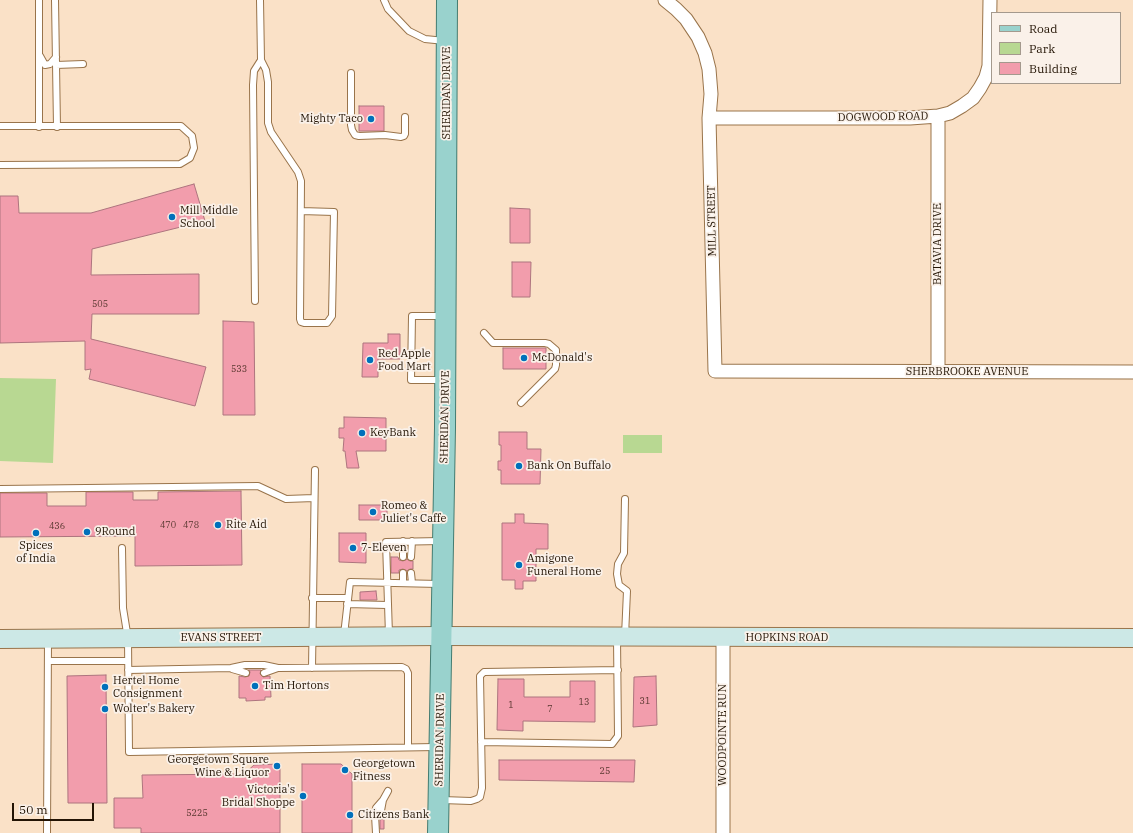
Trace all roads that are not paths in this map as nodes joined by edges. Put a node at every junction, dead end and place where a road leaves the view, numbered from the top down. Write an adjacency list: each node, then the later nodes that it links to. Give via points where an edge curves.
1 (39, 0): 9 (lane)
2 (55, 0): 10 (lane)
3 (260, 0): 11 (lane)
4 (384, 0): 8 (lane, via 388,9 409,31 425,39)
5 (447, 0): 8 (main road, SHERIDAN DRIVE)
6 (665, 0): 17 (street, MILL STREET, via 686,19 705,53 711,94)
7 (990, 0): 15 (street, DOGWOOD ROAD, via 989,66 986,77 967,102 950,113)
8 (447, 41): 24 (main road, SHERIDAN DRIVE)
9 (39, 54): 10 (lane, via 45,65 50,64); 19 (lane)
10 (56, 56): 13 (lane)
11 (260, 60): 22 (lane, via 266,70 268,82 268,123 301,181); 23 (lane, via 254,71 253,85)
12 (83, 64): 13 (lane)
13 (56, 65): 20 (lane)
14 (351, 73): 16 (lane, via 351,125 355,135 404,136)
15 (938, 116): 17 (street, DOGWOOD ROAD); 27 (street, BATAVIA DRIVE)
16 (405, 117)
17 (709, 118): 26 (street, MILL STREET, via 715,371)
18 (0, 126): 19 (lane)
19 (39, 127): 20 (lane)
20 (57, 127): 21 (lane, via 182,126 192,136 194,148 190,158 180,164)
21 (0, 165)
22 (301, 211): 22 (lane, via 300,319 304,323 327,323 332,316 334,212)
23 (255, 301)
24 (446, 316): 29 (main road, SHERIDAN DRIVE); 29 (lane, via 412,316 411,348 411,380)
25 (484, 333): 30 (lane, via 493,343 546,343 556,350 555,369)
26 (801, 371): 27 (street, SHERBROOKE AVENUE)
27 (938, 372): 28 (street, SHERBROOKE AVENUE)
28 (1133, 372)
29 (445, 380): 37 (main road, SHERIDAN DRIVE)
30 (521, 403)
31 (315, 470): 33 (lane)
32 (0, 489): 33 (lane, via 258,486 286,499)
33 (314, 498): 47 (lane)
34 (625, 499): 54 (lane, via 624,553 616,574 619,585 627,591)
35 (404, 541): 36 (lane); 39 (lane); 43 (lane, via 386,542)
36 (412, 541): 37 (lane); 40 (lane)
37 (443, 541): 46 (main road, SHERIDAN DRIVE)
38 (122, 548): 59 (lane, via 123,608)
39 (403, 557)
40 (411, 557)
41 (403, 573): 44 (lane)
42 (411, 573): 45 (lane)
43 (386, 583): 44 (lane); 48 (lane, via 350,582); 49 (lane)
44 (403, 583): 45 (lane)
45 (412, 583): 46 (lane)
46 (442, 584): 50 (main road, SHERIDAN DRIVE)
47 (312, 598): 48 (lane); 51 (lane)
48 (348, 601): 49 (lane); 52 (lane)
49 (387, 605): 53 (lane)
50 (441, 636): 53 (street, EVANS STREET); 54 (street, HOPKINS ROAD); 71 (main road, SHERIDAN DRIVE)
51 (312, 637): 52 (street, EVANS STREET); 59 (street, EVANS STREET); 64 (lane)
52 (343, 637): 53 (street, EVANS STREET)
53 (389, 637)
54 (621, 637): 55 (street, HOPKINS ROAD); 66 (lane)
55 (723, 638): 56 (street, HOPKINS ROAD); 79 (street, WOODPOINTE RUN)
56 (1133, 638)
57 (0, 639): 58 (street, EVANS STREET)
58 (48, 639): 59 (street, EVANS STREET); 60 (lane)
59 (128, 639): 61 (lane)
60 (48, 661): 61 (lane); 77 (lane)
61 (128, 661): 65 (lane)
62 (231, 668): 63 (lane, via 264,665); 65 (lane); 67 (lane)
63 (278, 668): 64 (lane); 68 (lane)
64 (312, 668): 70 (lane, via 406,669)
65 (128, 670): 70 (lane, via 129,752)
66 (618, 670): 69 (lane, via 484,672 480,676); 69 (lane, via 618,736 612,744)
67 (246, 673)
68 (264, 673)
69 (481, 742): 74 (lane, via 480,796 471,800)
70 (408, 747): 71 (lane)
71 (440, 747): 74 (main road, SHERIDAN DRIVE)
72 (388, 790): 73 (lane)
73 (383, 800): 75 (lane); 76 (lane, via 376,808)
74 (438, 800): 78 (main road, SHERIDAN DRIVE)
75 (380, 816)
76 (378, 832)
77 (47, 833)
78 (438, 833)
79 (724, 833)

